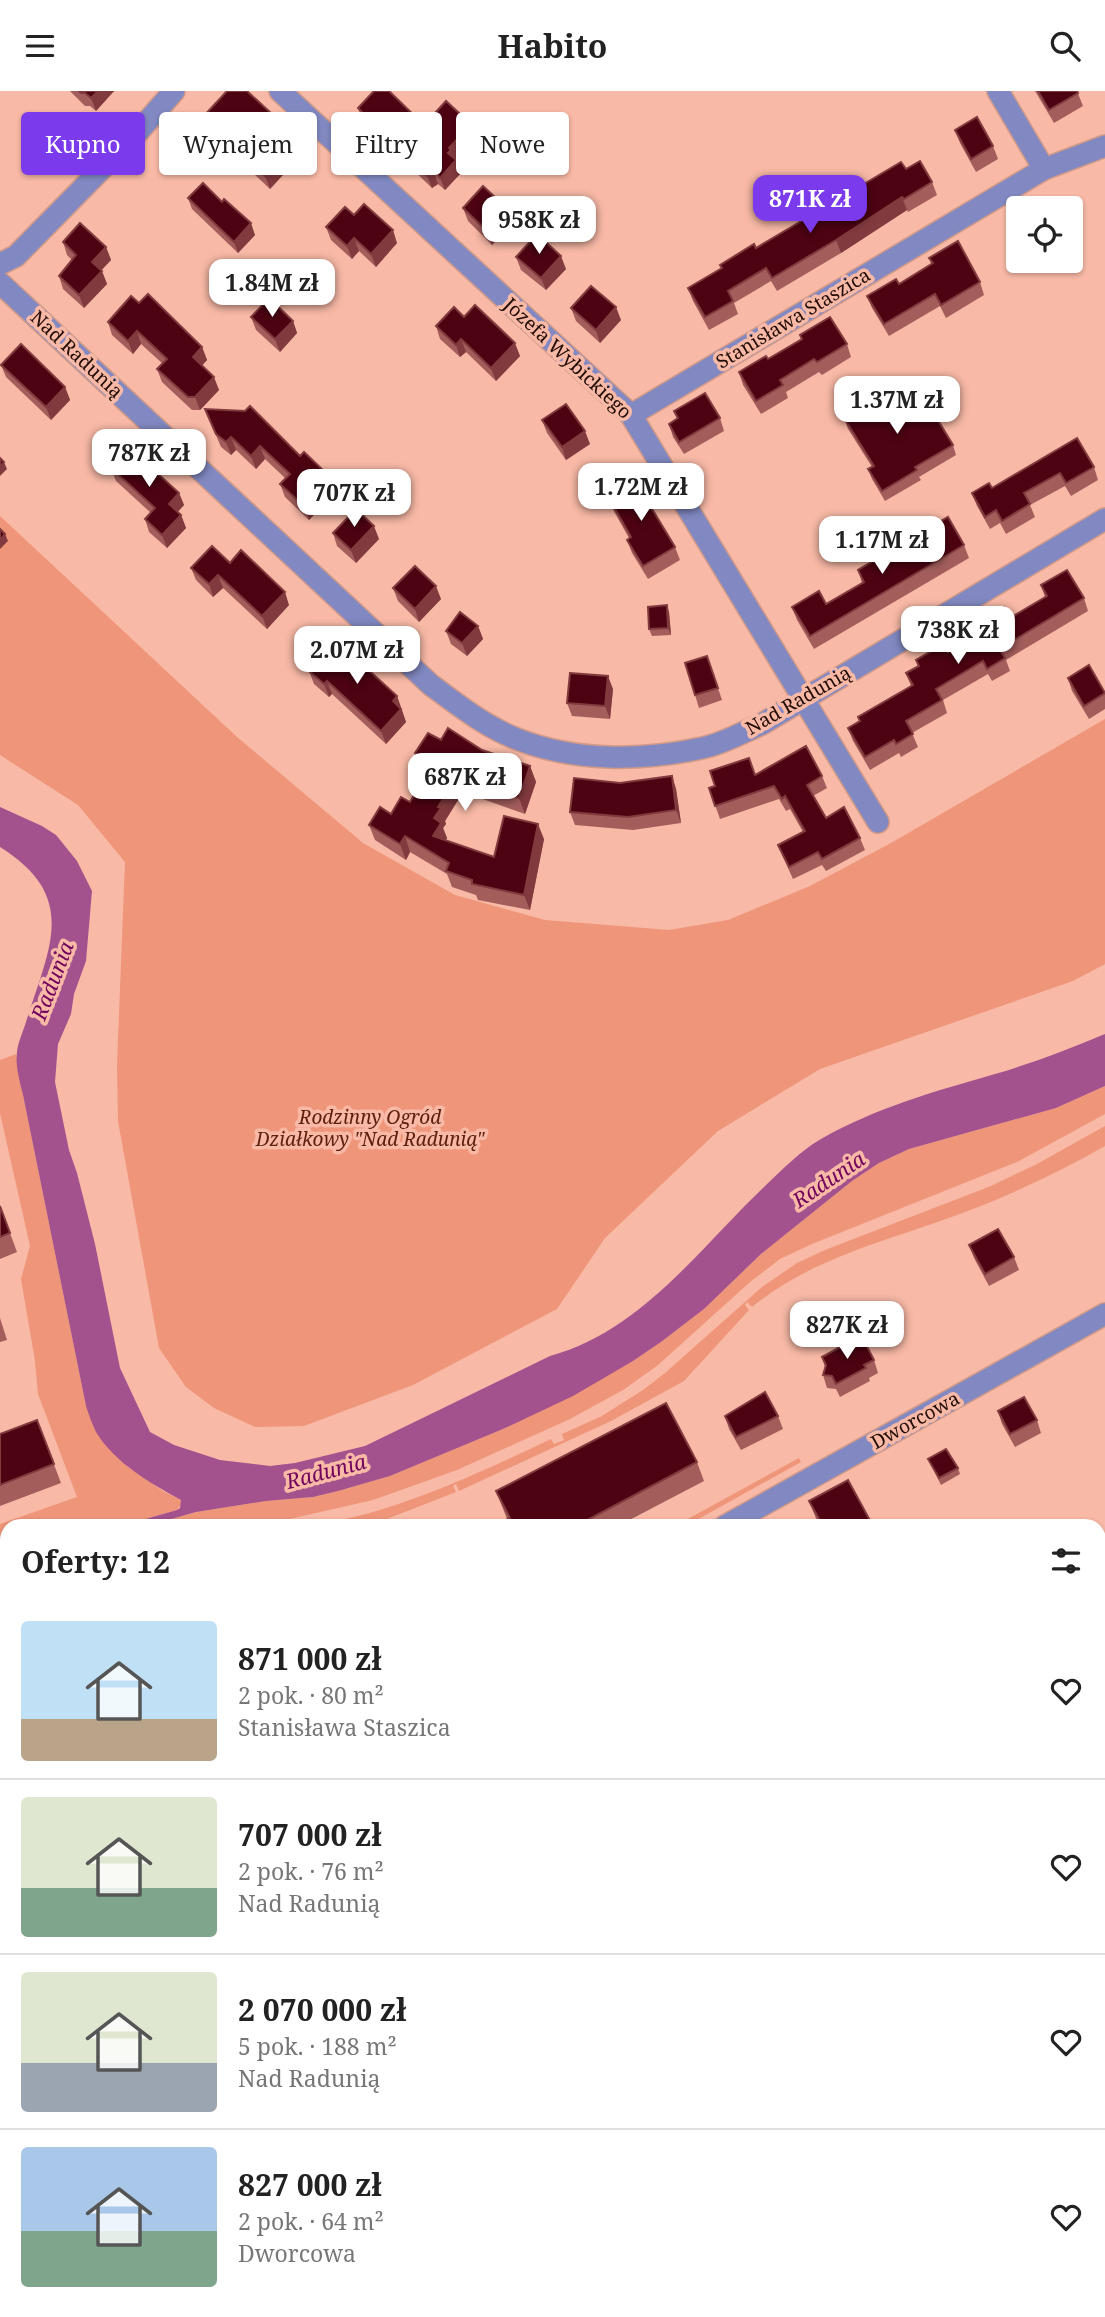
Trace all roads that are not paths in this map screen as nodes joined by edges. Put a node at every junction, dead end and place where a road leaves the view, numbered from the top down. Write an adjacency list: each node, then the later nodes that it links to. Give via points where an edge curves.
1 (174, 91): 6 (street, via 16,256)
2 (280, 91): 8 (street, Józefa Wybickiego)
3 (998, 91): 5 (street)
4 (1105, 146): 5 (street, Stanisława Staszica)
5 (1044, 169): 8 (street, Stanisława Staszica)
6 (0, 264)
7 (0, 283): 10 (street, Nad Radunią, via 431,685 517,739 602,757 652,756 705,748 762,724)
8 (631, 415): 10 (street, Józefa Wybickiego)
9 (1105, 519): 10 (street, Nad Radunią)
10 (803, 698): 11 (street, Józefa Wybickiego)
11 (878, 822)
12 (1105, 1314): 13 (street, Dworcowa)
13 (738, 1519)

